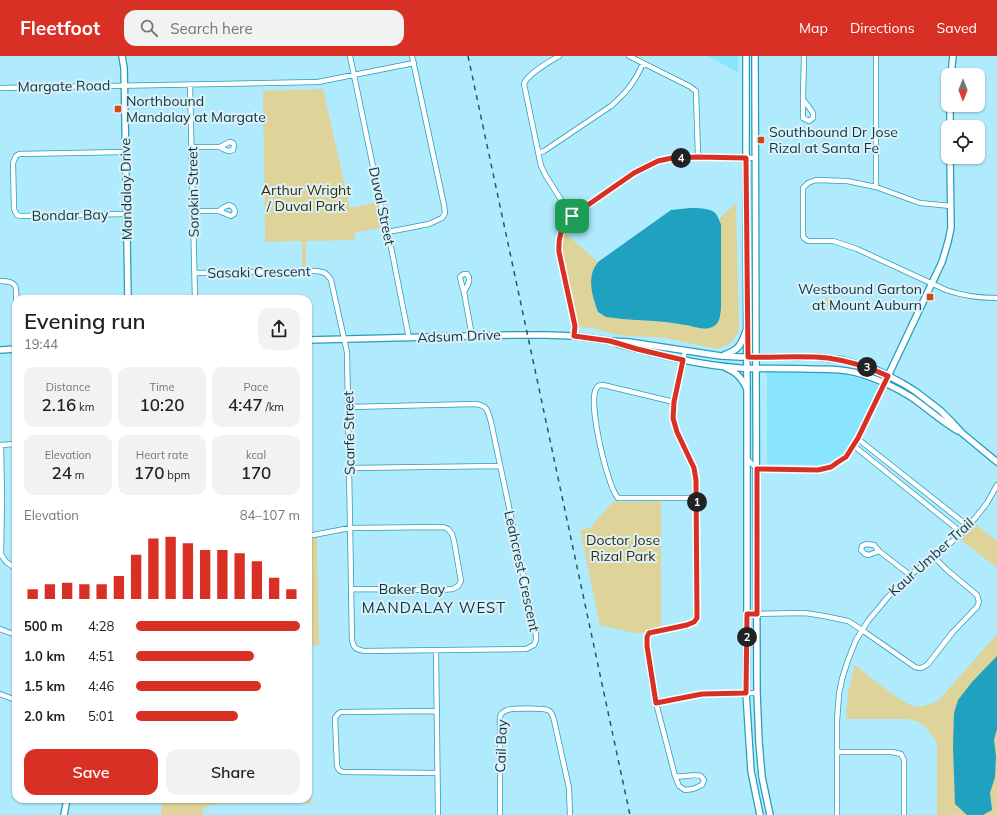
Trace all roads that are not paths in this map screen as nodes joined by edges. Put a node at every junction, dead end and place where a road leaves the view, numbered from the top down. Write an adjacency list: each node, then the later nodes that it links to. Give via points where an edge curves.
1 (122, 56): 16 (street, Mandalay Drive)
2 (350, 56): 15 (street, Duval Street)
3 (412, 56): 12 (street)
4 (558, 56): 11 (street)
5 (628, 56): 13 (street)
6 (746, 56): 25 (street)
7 (755, 56): 26 (street)
8 (804, 56): 19 (street)
9 (876, 56): 28 (street)
10 (953, 56): 14 (street)
11 (551, 58): 23 (street, via 529,76 524,84)
12 (414, 63): 15 (street, Margate Road); 34 (street, via 445,213 442,218 429,224)
13 (643, 63): 23 (street, via 629,89 620,98); 24 (street, via 696,91)
14 (952, 68)
15 (354, 75): 17 (street, Margate Road, via 318,82); 34 (street, Duval Street)
16 (124, 85): 17 (street, Margate Road); 18 (street, Margate Road); 22 (street, Mandalay Drive)
17 (190, 85): 20 (street, Sorokin Street)
18 (0, 88)
19 (803, 99)
20 (192, 147): 21 (street); 30 (street, Sorokin Street)
21 (220, 147)
22 (125, 152): 32 (street, Mandalay Drive); 32 (street, Bondar Bay, via 19,154 13,163 14,208 17,215)
23 (538, 153): 33 (street, via 546,176)
24 (698, 157): 25 (street); 33 (street, via 672,158 651,164)
25 (746, 158): 26 (street); 43 (street)
26 (756, 158): 55 (street)
27 (950, 164): 29 (street)
28 (876, 187): 29 (street, via 920,203); 37 (street, via 847,181 816,180 808,183 803,188 802,236 808,241 833,241 857,249)
29 (951, 206): 37 (street, via 948,242)
30 (193, 210): 31 (street); 35 (street, Sorokin Street)
31 (219, 211)
32 (126, 214): 40 (street, Mandalay Drive)
33 (572, 216): 45 (street, via 565,223 558,242 575,326)
34 (388, 232): 46 (street, Duval Street)
35 (195, 273): 41 (street, Sorokin Street); 47 (street, Sasaki Crescent, via 322,272 331,280)
36 (0, 281): 39 (street, via 11,281 16,287)
37 (932, 283): 42 (street, via 972,297); 60 (street)
38 (464, 292): 44 (street)
39 (16, 295)
40 (128, 295)
41 (195, 295)
42 (997, 298)
43 (747, 328): 53 (street, via 738,348); 54 (street)
44 (472, 336): 45 (street, Adsum Drive); 46 (street, Adsum Drive)
45 (574, 336): 49 (street, Adsum Drive)
46 (409, 338): 47 (street, Adsum Drive)
47 (344, 339): 48 (street, Adsum Drive); 64 (street, Scarfe Street, via 347,352)
48 (312, 340)
49 (610, 341): 52 (street, Adsum Drive); 56 (street, Adsum Drive)
50 (12, 349): 51 (street)
51 (0, 350)
52 (685, 350): 53 (street, Adsum Drive); 56 (street)
53 (722, 356): 54 (street, Adsum Drive)
54 (748, 357): 55 (street, Adsum Drive); 58 (street)
55 (756, 357): 59 (street); 60 (street, Adsum Drive, via 843,360)
56 (683, 360): 57 (street, Adsum Drive); 63 (street)
57 (722, 366): 58 (street, Adsum Drive); 62 (street, via 739,375)
58 (748, 368): 59 (street, Adsum Drive); 62 (street)
59 (756, 368): 61 (street, Adsum Drive, via 836,369); 74 (street)
60 (888, 376): 61 (street); 65 (street, Adsum Drive, via 929,402)
61 (884, 383): 65 (street, Adsum Drive, via 911,397); 66 (street)
62 (748, 391): 70 (street)
63 (674, 402): 76 (street, via 675,425 694,468); 76 (street, via 600,385 594,396 594,406 603,458 612,488 618,498)
64 (349, 407): 72 (street, Leahcrest Crescent, via 482,405 488,414); 73 (street, Scarfe Street)
65 (962, 433): 71 (street)
66 (858, 438): 69 (street); 77 (street)
67 (12, 444): 68 (street)
68 (0, 445): 83 (street, via 1,554 5,562)
69 (854, 446): 74 (street, via 846,457 831,467 818,470); 79 (street)
70 (747, 459): 74 (street); 86 (street)
71 (997, 462)
72 (500, 466): 73 (street); 91 (street, Leahcrest Crescent, via 536,640 534,645 526,649)
73 (350, 468): 78 (street, Scarfe Street)
74 (757, 469): 87 (street)
75 (997, 485): 77 (street, Kaur Umber Trail)
76 (696, 498): 96 (street, via 697,618 687,625 649,633 647,637)
77 (968, 526): 79 (street, Kaur Umber Trail)
78 (350, 528): 80 (street); 85 (street, Leahcrest Crescent); 85 (street, Baker Bay, via 448,529 454,541 461,581 458,586 448,590)
79 (962, 533): 82 (street, Kaur Umber Trail)
80 (312, 535)
81 (879, 551): 84 (street)
82 (934, 557): 84 (street, Kaur Umber Trail); 89 (street, via 977,595 979,602 928,664 924,668 915,667)
83 (12, 566)
84 (910, 575): 89 (street, Kaur Umber Trail, via 887,598)
85 (352, 589): 91 (street, Leahcrest Crescent, via 352,640 357,650)
86 (747, 614): 87 (street); 92 (street)
87 (757, 614): 89 (street, via 805,613 848,621); 94 (street)
88 (0, 629): 90 (street)
89 (862, 630): 98 (street, Kaur Umber Trail, via 848,660 839,694)
90 (12, 634)
91 (436, 650): 97 (street)
92 (746, 693): 94 (street); 96 (street, via 702,694); 102 (street, via 751,771)
93 (0, 694): 95 (street)
94 (757, 694): 107 (street, via 762,777)
95 (12, 698)
96 (656, 703): 100 (street)
97 (436, 711): 99 (street); 99 (street, via 341,712 335,718 339,770)
98 (838, 752): 108 (street, Kaur Umber Trail); 109 (street, via 901,754 904,760)
99 (437, 773): 104 (street)
100 (675, 776): 100 (street, via 679,786 685,790 702,785 704,780 697,774 681,778)
101 (66, 803): 103 (street)
102 (759, 814)
103 (64, 815)
104 (438, 815)
105 (500, 815): 106 (street, Cail Bay, via 501,714 511,710 542,709 548,710 554,720 569,788)
106 (570, 815)
107 (770, 815)
108 (837, 815)
109 (904, 815)

